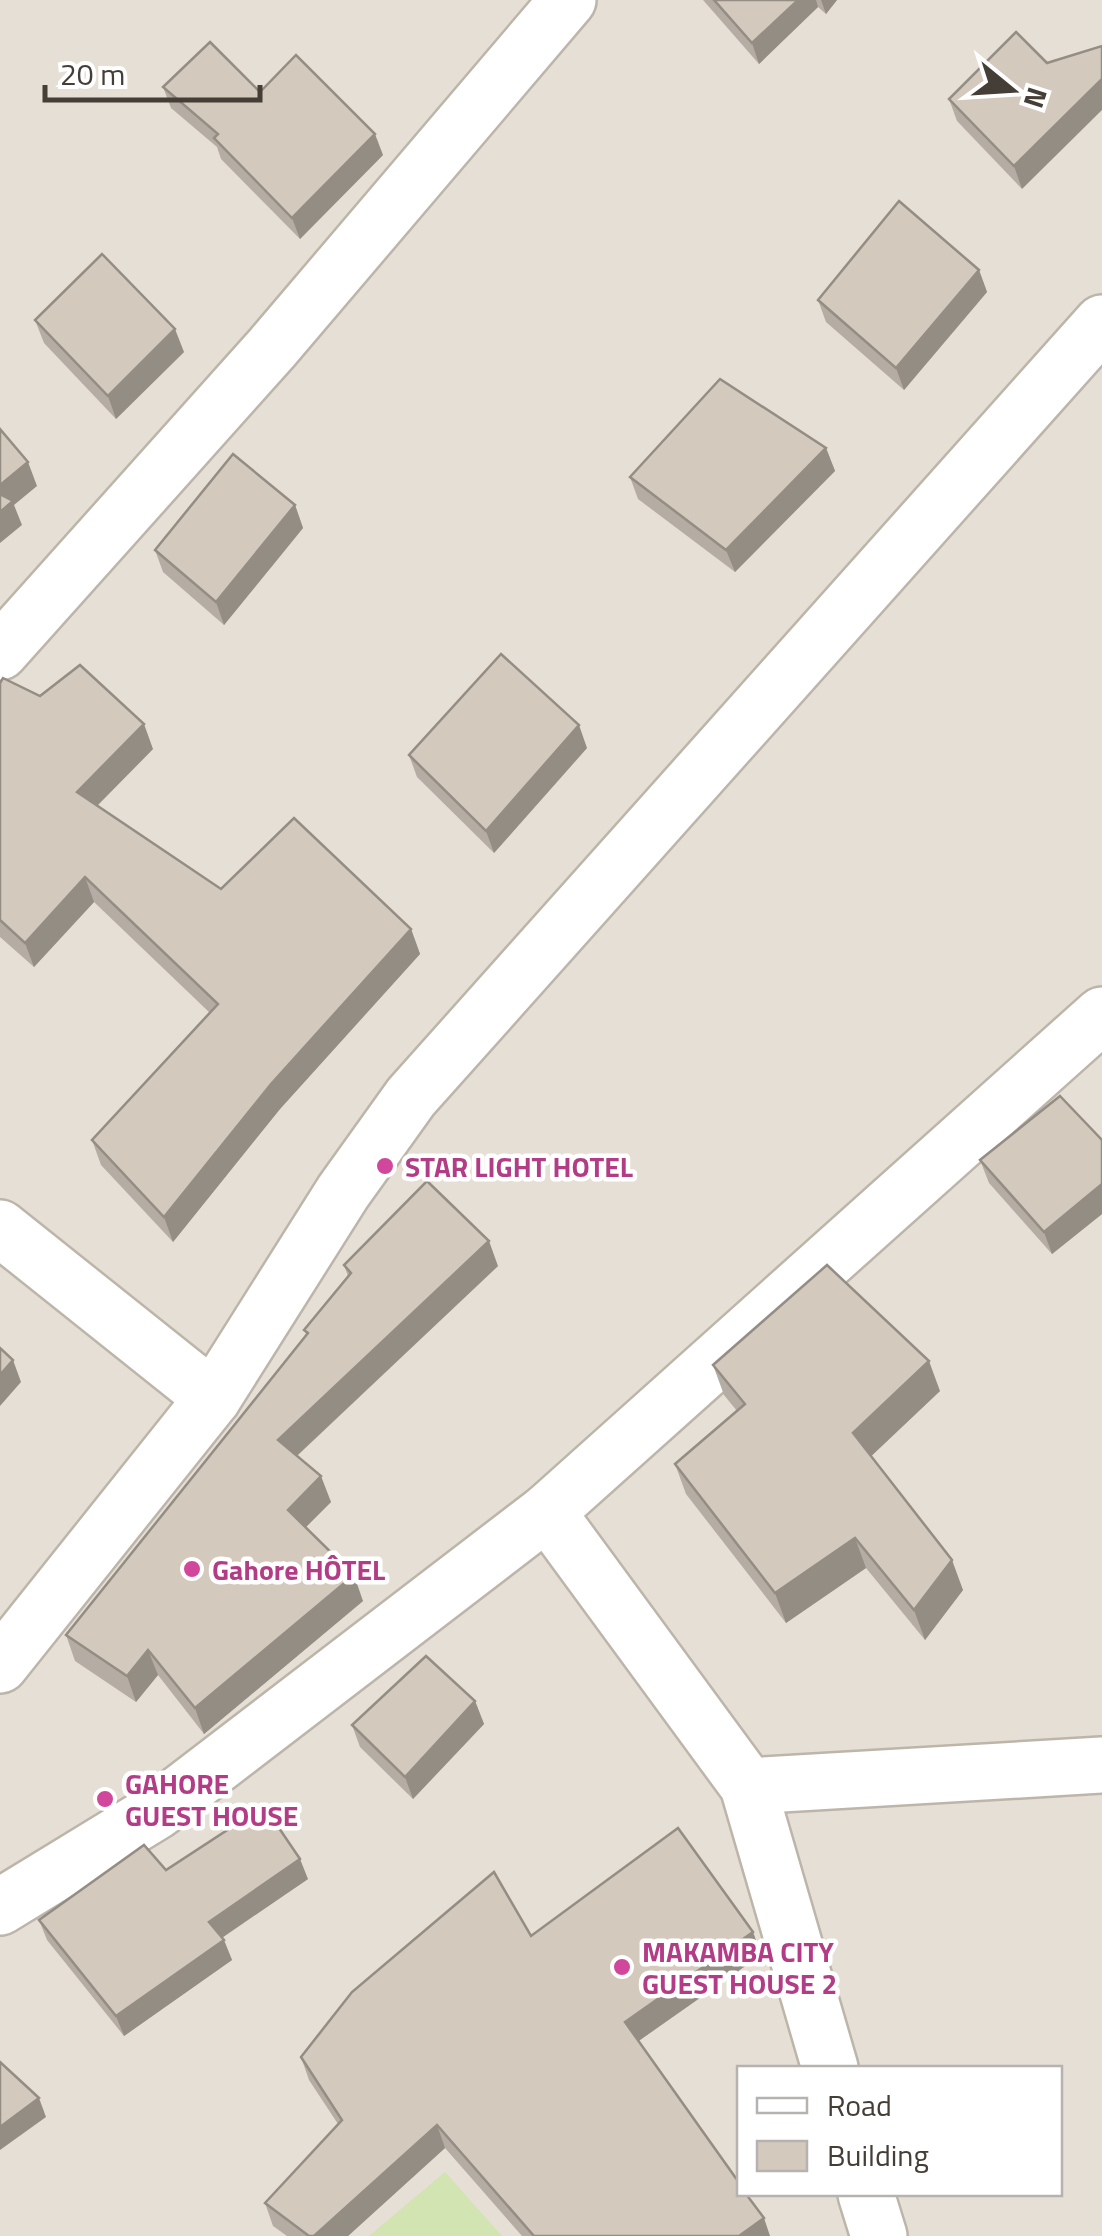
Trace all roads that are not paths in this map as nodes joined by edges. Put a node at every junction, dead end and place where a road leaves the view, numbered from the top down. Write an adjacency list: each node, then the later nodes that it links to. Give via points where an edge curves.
1 (568, 0): 3 (street, via 272,348)
2 (1102, 323): 6 (street, via 411,1097)
3 (0, 652)
4 (1102, 1015): 7 (street)
5 (0, 1228): 6 (street)
6 (213, 1398): 8 (street)
7 (547, 1512): 10 (street); 11 (street, via 157,1811)
8 (0, 1665)
9 (1102, 1765): 10 (street)
10 (748, 1786): 12 (street)
11 (0, 1907)
12 (829, 2066)
13 (867, 2196): 14 (street)
14 (879, 2236)

